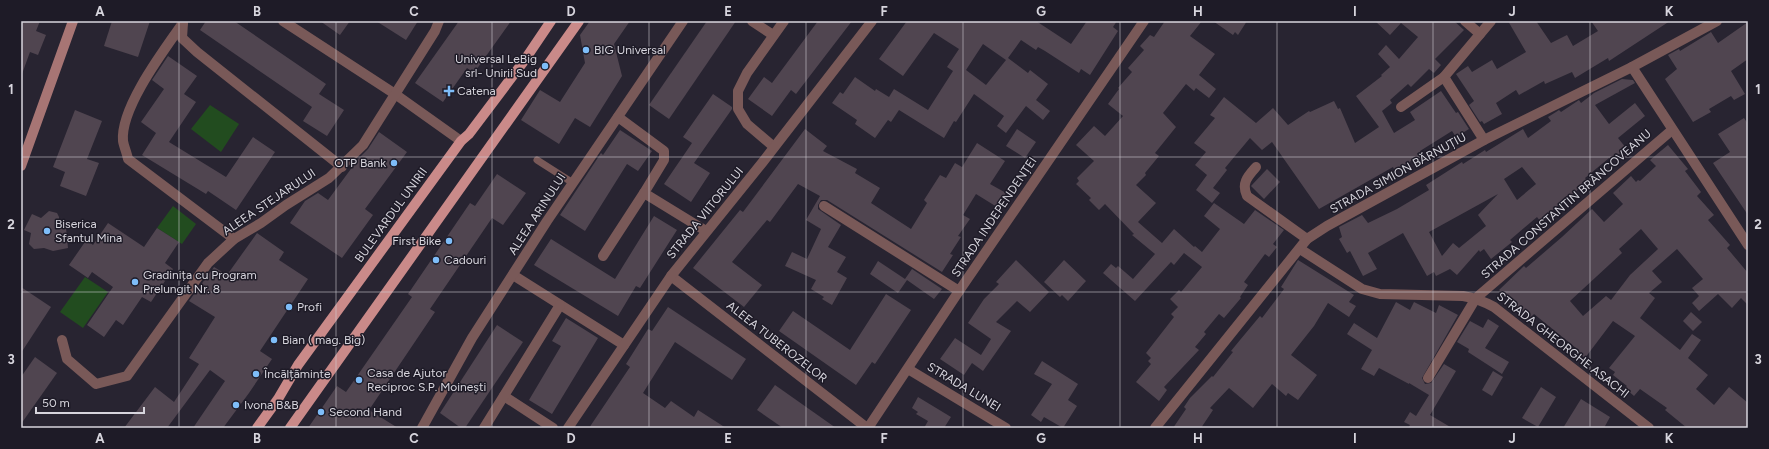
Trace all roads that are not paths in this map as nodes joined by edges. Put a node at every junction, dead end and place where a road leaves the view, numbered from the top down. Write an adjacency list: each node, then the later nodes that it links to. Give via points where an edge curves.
1 (73, 21): 29 (street)
2 (283, 21): 21 (street)
3 (439, 21): 21 (street, ALEEA STEJARULUI, via 436,31)
4 (551, 21): 26 (main road, BULEVARDUL UNIRII, via 469,134)
5 (579, 21): 52 (main road)
6 (683, 21): 23 (street, ALEEA ARINULUI)
7 (752, 21): 16 (street)
8 (784, 21): 16 (street)
9 (872, 21): 27 (street, STRADA VIITORULUI)
10 (1144, 21): 43 (street, STRADA INDEPENDENȚEI)
11 (1465, 21): 15 (street)
12 (1491, 21): 15 (street)
13 (1717, 21): 19 (street, STRADA SIMION BĂRNUȚIU)
14 (183, 22): 17 (street); 18 (street)
15 (1480, 34): 20 (street)
16 (773, 36): 27 (street, via 747,72 738,91 738,109 748,124)
17 (182, 38): 18 (street); 30 (street)
18 (170, 40): 36 (street, via 148,72 129,113 123,141 128,159)
19 (1632, 67): 24 (street); 25 (street, STRADA SIMION BĂRNUȚIU)
20 (1444, 77): 22 (street); 25 (street)
21 (395, 94): 26 (street); 30 (street, ALEEA STEJARULUI, via 363,145)
22 (1401, 107)
23 (618, 116): 32 (street, ALEEA ARINULUI); 33 (street, via 664,151 664,160)
24 (1672, 130): 38 (street); 44 (street, STRADA CONSTANTIN BRÂNCOVEANU)
25 (1484, 140): 37 (street, STRADA SIMION BĂRNUȚIU, via 1327,226)
26 (460, 141): 51 (main road, BULEVARDUL UNIRII, via 298,365 278,399)
27 (774, 147): 35 (street, STRADA VIITORULUI)
28 (537, 160): 32 (lane)
29 (21, 166)
30 (342, 167): 36 (street, ALEEA STEJARULUI)
31 (1256, 167): 37 (street, via 1246,177 1244,190 1247,196)
32 (572, 184): 41 (street, ALEEA ARINULUI)
33 (644, 193): 35 (street); 40 (street)
34 (824, 206): 43 (street)
35 (706, 231): 42 (street, STRADA VIITORULUI)
36 (234, 239): 46 (street, ALEEA STEJARULUI, via 208,263 127,376 96,384 67,359)
37 (1308, 239): 39 (street, STRADA SIMION BĂRNUȚIU)
38 (1748, 245)
39 (1300, 249): 44 (street, STRADA GHEORGHE ASACHI, via 1370,292); 59 (street, STRADA SIMION BĂRNUȚIU)
40 (603, 256)
41 (513, 275): 45 (street); 53 (street, ALEEA ARINULUI, via 472,338)
42 (671, 276): 47 (street, STRADA VIITORULUI); 57 (street, ALEEA TUBEROZELOR)
43 (959, 291): 48 (street, STRADA INDEPENDENȚEI)
44 (1476, 298): 49 (street, STRADA CONSTANTIN BRÂNCOVEANU); 60 (street, STRADA GHEORGHE ASACHI, via 1494,307)
45 (560, 305): 47 (street); 50 (street)
46 (62, 340)
47 (624, 345): 56 (street, STRADA VIITORULUI)
48 (908, 369): 57 (street, STRADA INDEPENDENȚEI); 58 (street, STRADA LUNEI)
49 (1428, 378)
50 (504, 396): 54 (street); 55 (street)
51 (256, 428)
52 (290, 428)
53 (422, 428)
54 (484, 428)
55 (553, 428)
56 (568, 428)
57 (867, 428)
58 (1006, 428)
59 (1155, 428)
60 (1649, 428)

